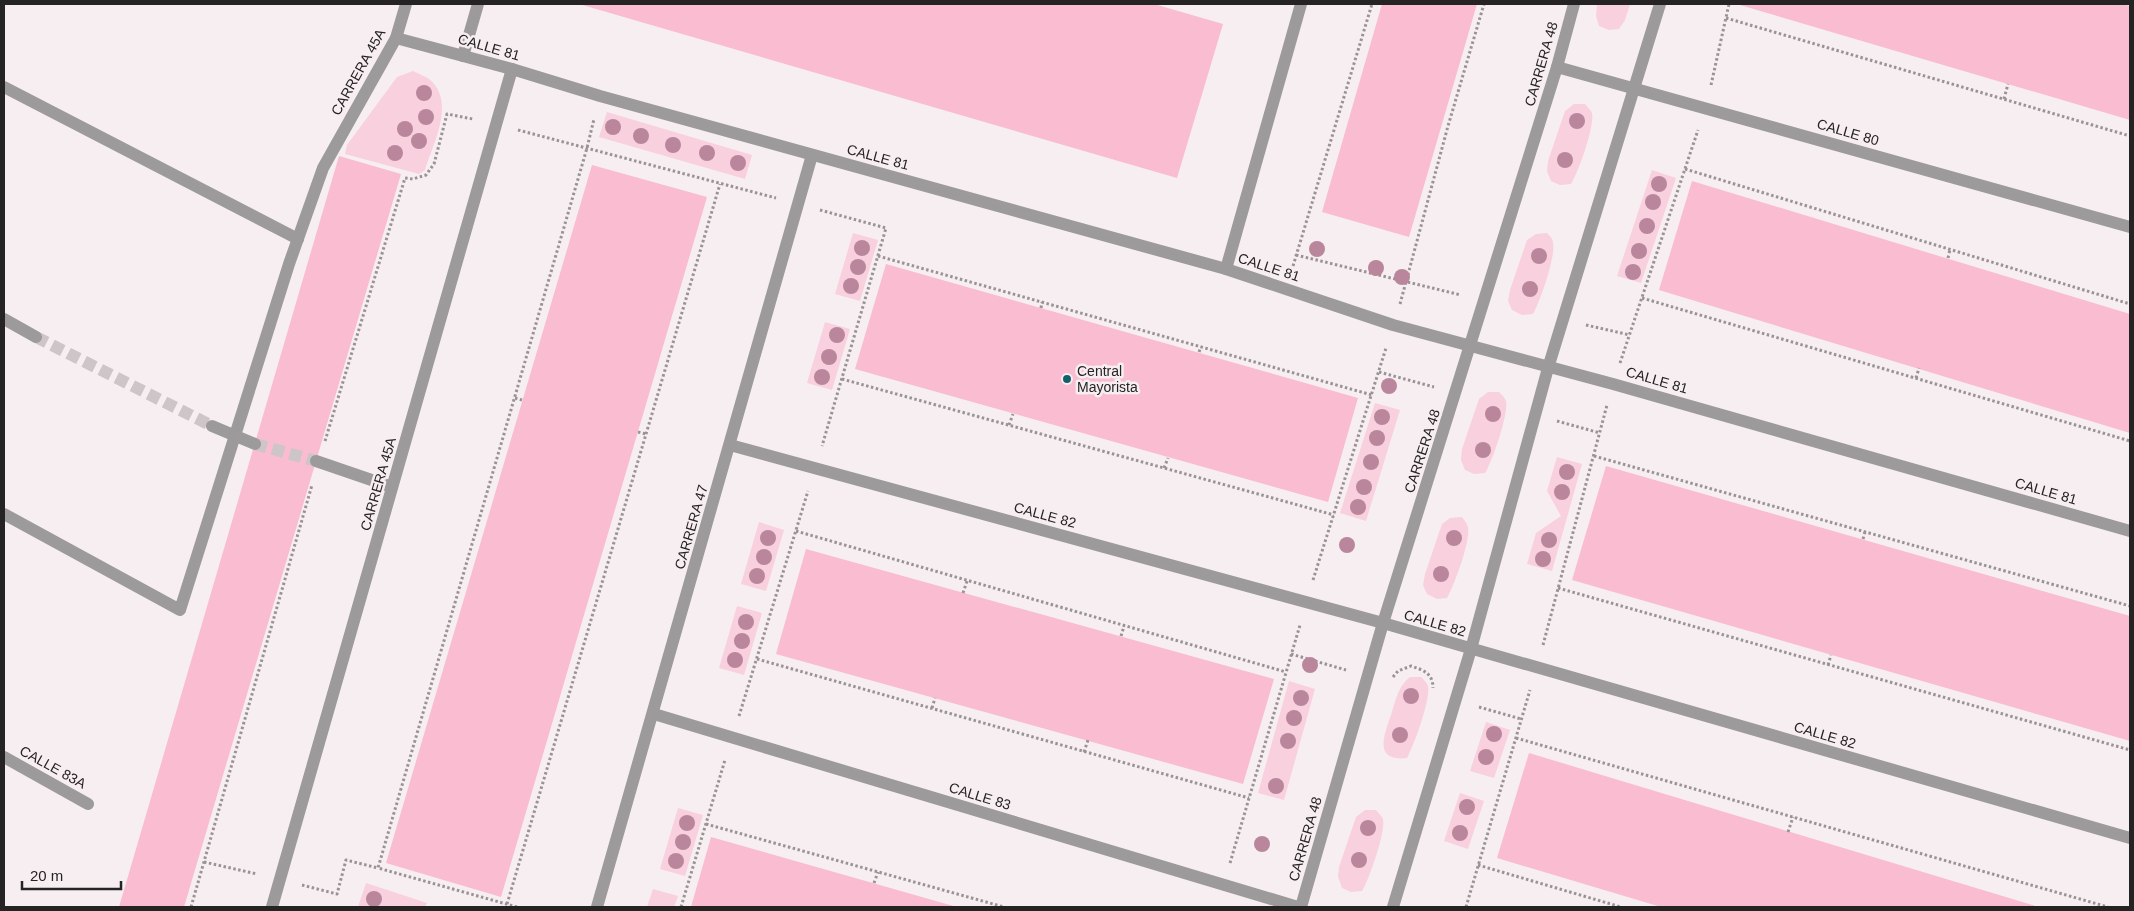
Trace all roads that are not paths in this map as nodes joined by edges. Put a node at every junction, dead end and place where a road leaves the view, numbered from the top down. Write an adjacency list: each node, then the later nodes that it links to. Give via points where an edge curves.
1 (406, 4): 6 (street, CARRERA 45A)
2 (478, 4): 7 (street)
3 (1301, 4): 15 (street)
4 (1574, 4): 8 (street, CARRERA 48)
5 (1660, 4): 11 (street)
6 (396, 38): 7 (street, CALLE 81); 14 (street, CARRERA 45A, via 322,168)
7 (463, 56): 9 (street, CALLE 81)
8 (1557, 67): 11 (street, CALLE 80); 18 (street, CARRERA 48)
9 (512, 69): 12 (street, CALLE 81); 25 (street, CARRERA 45A)
10 (4, 87): 14 (street)
11 (1636, 89): 13 (street, CALLE 80); 19 (street)
12 (812, 155): 15 (street, CALLE 81); 23 (street, CARRERA 47)
13 (2130, 227)
14 (298, 239): 21 (street, CARRERA 45A)
15 (1226, 269): 18 (street, CALLE 81)
16 (4, 319): 17 (street)
17 (36, 337)
18 (1470, 347): 19 (street, CALLE 81); 28 (street, CARRERA 48)
19 (1548, 368): 27 (street, CALLE 81); 29 (street)
20 (212, 426): 21 (street)
21 (234, 436): 22 (street); 26 (street, CARRERA 45A, via 180,610)
22 (255, 444)
23 (730, 444): 28 (street, CALLE 82); 30 (street, CARRERA 47)
24 (316, 461): 25 (street)
25 (392, 487): 34 (street, CARRERA 45A)
26 (4, 514)
27 (2130, 531)
28 (1383, 623): 29 (street, CALLE 82); 36 (street, CARRERA 48)
29 (1471, 649): 33 (street, CALLE 82); 37 (street)
30 (654, 714): 35 (street, CARRERA 47); 36 (street, CALLE 83)
31 (4, 757): 32 (street, CALLE 83A)
32 (88, 804)
33 (2130, 838)
34 (272, 907)
35 (598, 907)
36 (1299, 907)
37 (1393, 907)

